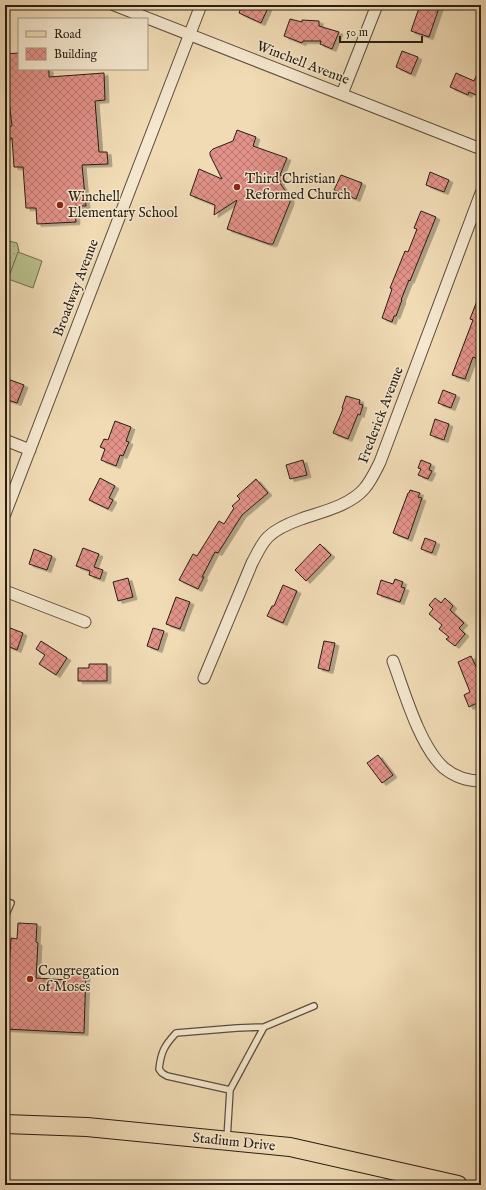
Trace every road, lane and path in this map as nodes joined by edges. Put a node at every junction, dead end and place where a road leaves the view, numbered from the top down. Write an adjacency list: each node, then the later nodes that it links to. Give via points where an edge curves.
1 (114, 5): 4 (street, Winchell Avenue)
2 (201, 5): 6 (street, Broadway Avenue)
3 (377, 5): 7 (street)
4 (147, 18)
5 (148, 18): 6 (street, Winchell Avenue)
6 (190, 35): 7 (street, Winchell Avenue); 11 (street, Broadway Avenue)
7 (342, 94): 8 (street, Winchell Avenue)
8 (481, 149)
9 (481, 193): 16 (street, Frederick Avenue, via 380,462 372,477 364,490 354,498 337,507 290,523 269,536 252,563)
10 (5, 440): 11 (street)
11 (30, 450): 12 (street, Broadway Avenue)
12 (5, 514)
13 (5, 591): 14 (street)
14 (85, 622)
15 (393, 661): 17 (street, via 417,725 436,758 455,775 470,781)
16 (204, 678)
17 (481, 781)
18 (11, 903): 19 (lane)
19 (5, 917)
20 (314, 1006): 21 (lane)
21 (264, 1027): 22 (lane); 22 (lane, via 176,1033 165,1044 159,1069 162,1073)
22 (230, 1090): 24 (lane)
23 (5, 1124): 24 (main road, Stadium Drive, via 87,1127)
24 (227, 1141): 25 (main road, Stadium Drive, via 290,1147)
25 (428, 1182): 26 (main road, Stadium Drive)
26 (458, 1185)

